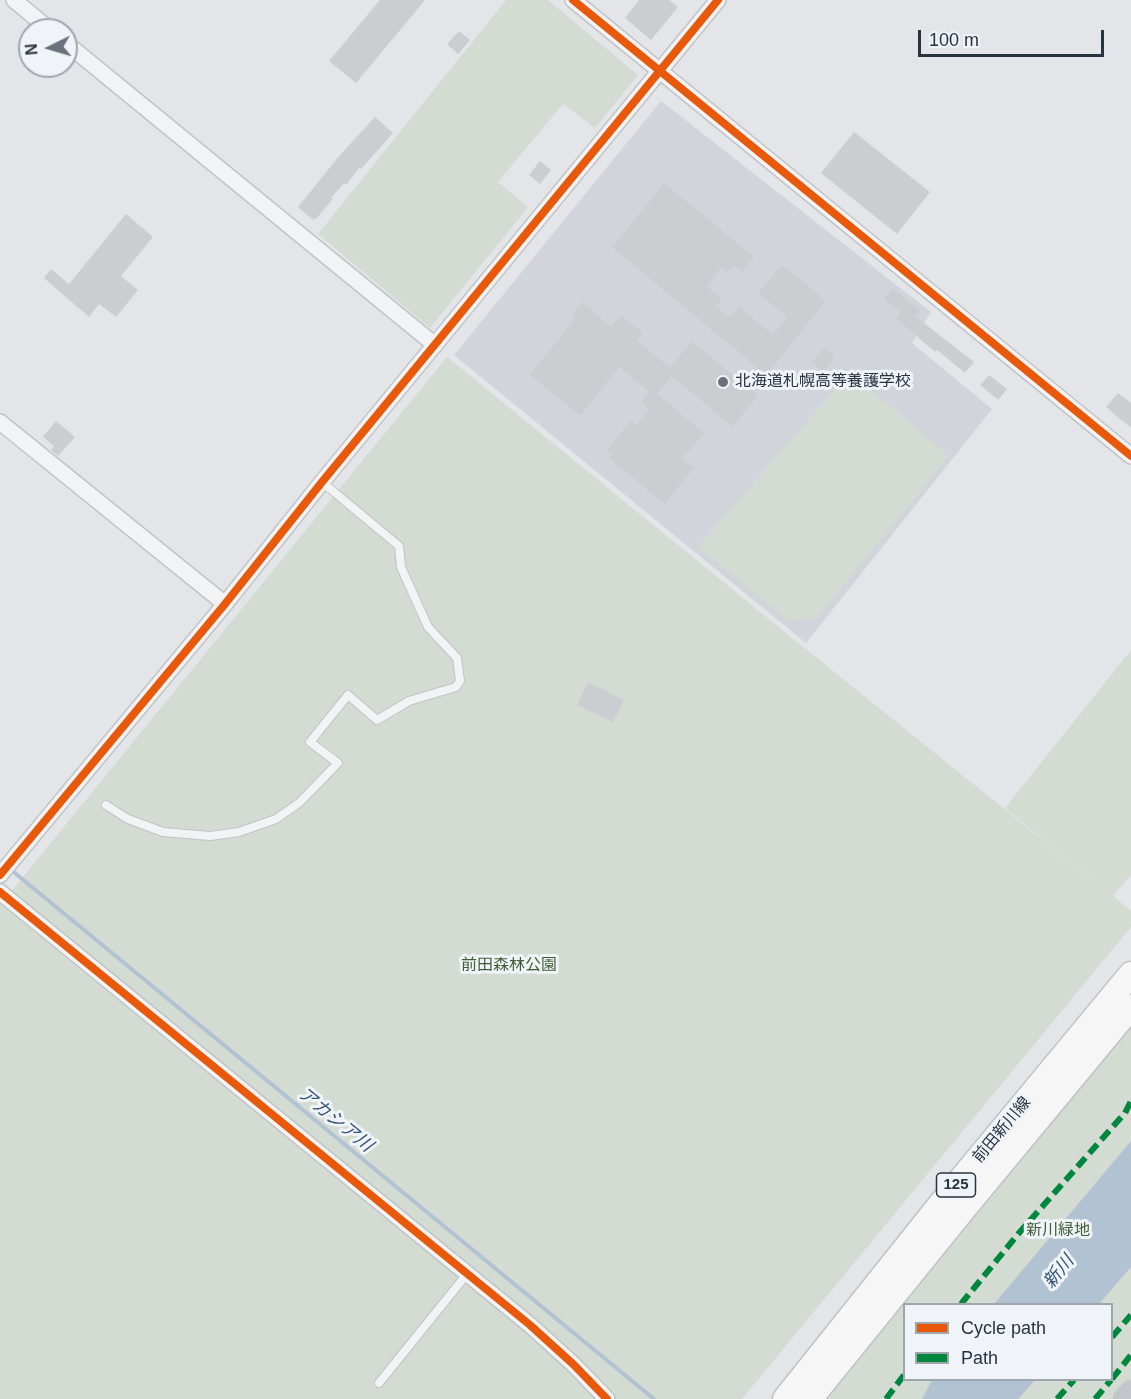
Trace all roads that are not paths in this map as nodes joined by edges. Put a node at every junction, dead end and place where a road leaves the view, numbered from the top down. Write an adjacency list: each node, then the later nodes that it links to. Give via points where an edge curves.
1 (14, 0): 4 (street)
2 (573, 0): 6 (street)
3 (718, 0): 6 (street)
4 (36, 18)
5 (78, 53): 7 (street)
6 (659, 72): 7 (street); 9 (street)
7 (435, 345): 10 (street)
8 (0, 422): 11 (street)
9 (1131, 456)
10 (322, 482): 11 (street); 12 (lane, via 399,546 401,567 428,627 457,658 460,681 456,687 409,700 377,720 348,695 310,742 338,763 284,814 239,832 210,836 163,832 128,819)
11 (225, 604): 13 (street)
12 (106, 804)
13 (0, 875)
14 (0, 892): 17 (street)
15 (1131, 974): 21 (main road, 前田新川線 / 125)
16 (1131, 1007): 22 (main road, 前田新川線 / 125)
17 (467, 1274): 18 (lane); 20 (street, via 573,1364)
18 (379, 1383)
19 (1131, 1390): 23 (street)
20 (607, 1399)
21 (785, 1399)
22 (810, 1399)
23 (1123, 1399)

